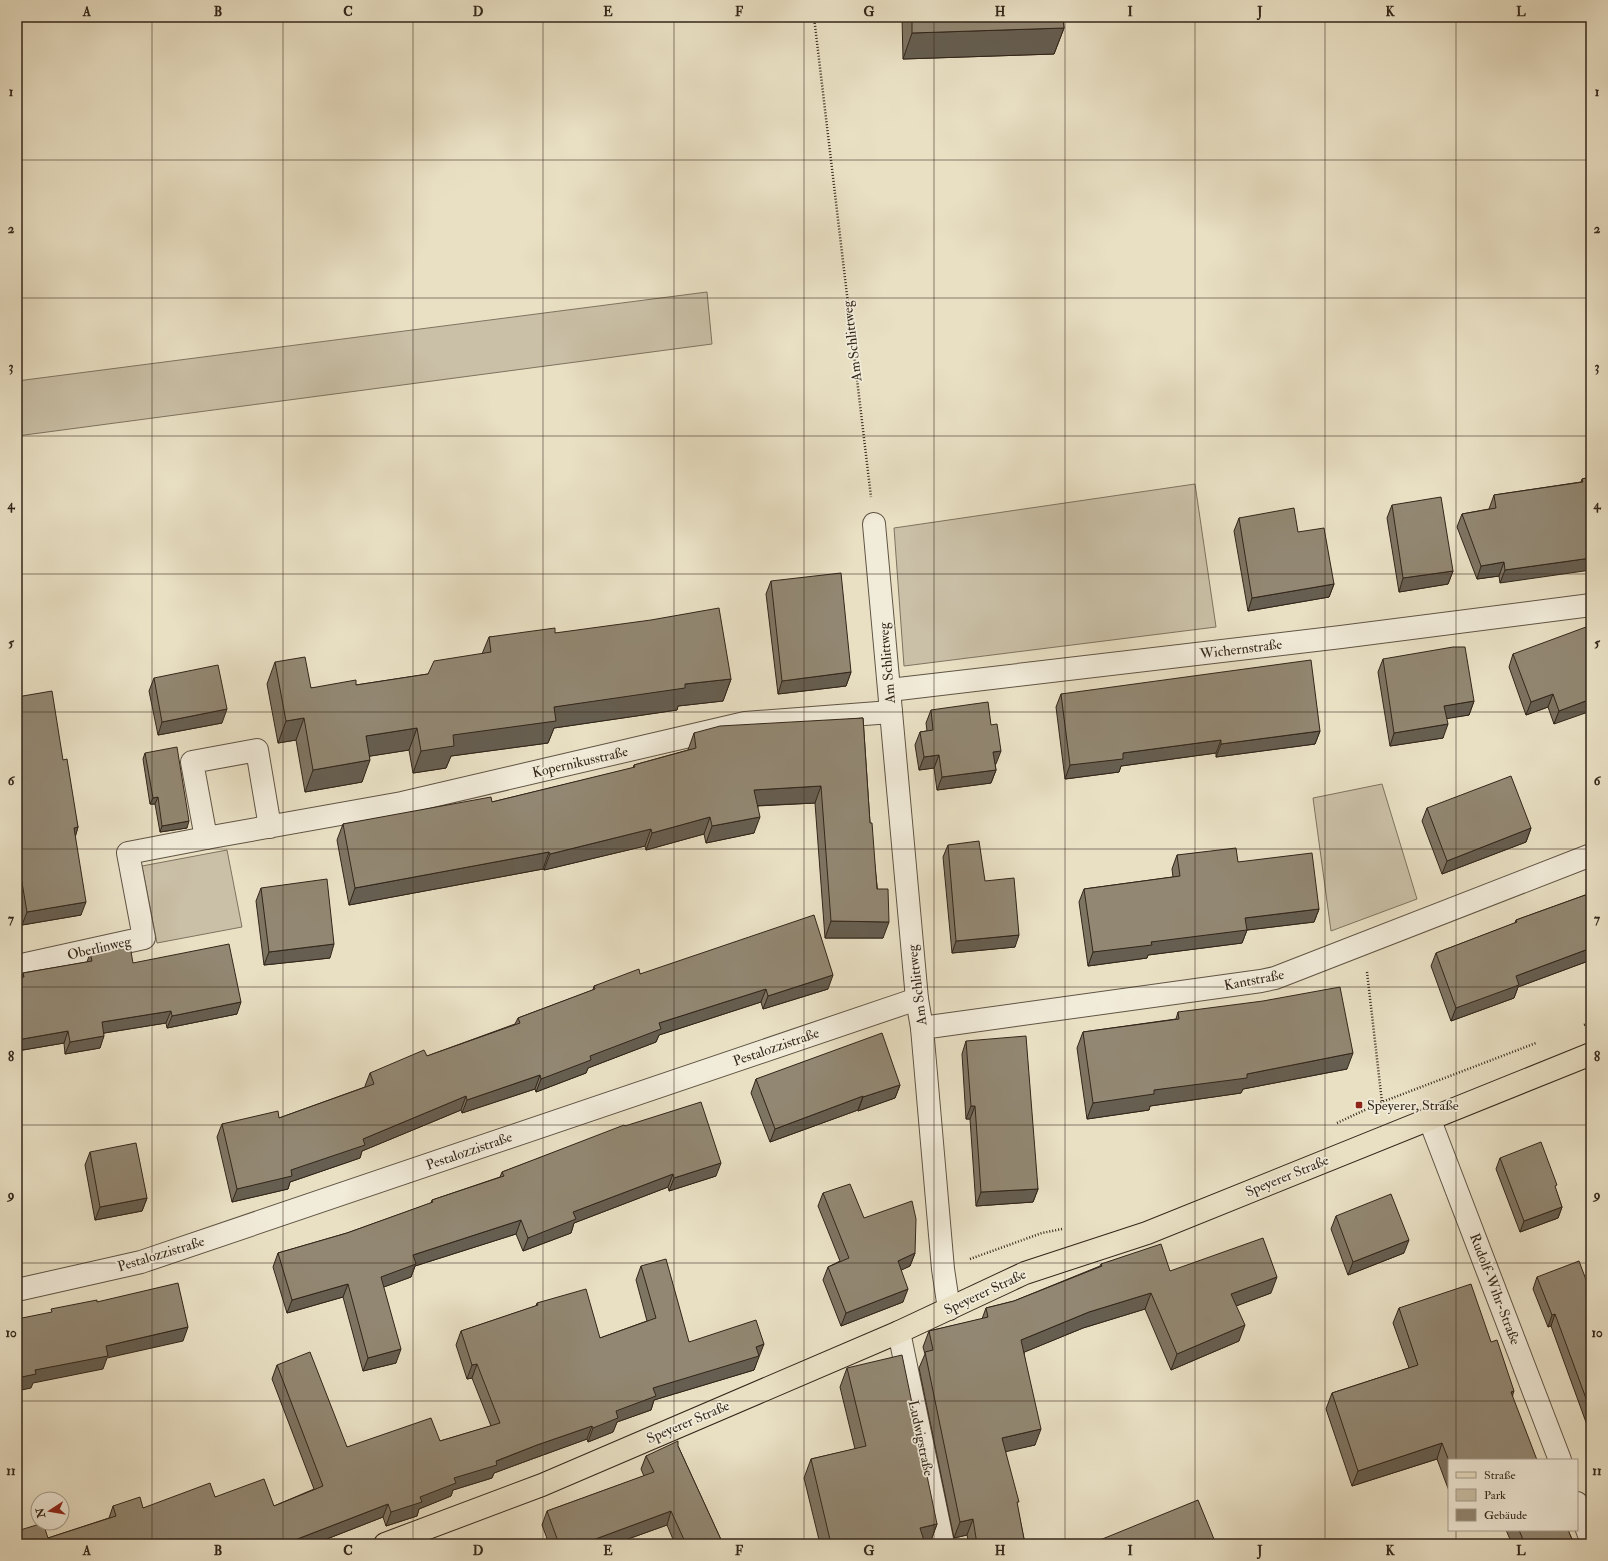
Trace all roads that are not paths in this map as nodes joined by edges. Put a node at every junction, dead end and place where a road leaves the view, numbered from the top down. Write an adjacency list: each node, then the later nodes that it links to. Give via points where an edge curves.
1 (874, 524): 3 (street, Am Schlittweg)
2 (1591, 605): 3 (street, Wichernstraße)
3 (890, 690): 4 (street, Am Schlittweg)
4 (891, 712): 5 (street, Kopernikusstraße, via 745,723 402,803); 10 (street, Am Schlittweg)
5 (270, 827): 6 (street, Kopernikusstraße); 6 (street, via 257,750 192,762)
6 (206, 838): 7 (street, Kopernikusstraße)
7 (128, 853): 9 (street, Oberlinweg, via 144,938)
8 (1591, 855): 11 (street, Kantstraße, via 1288,974 1261,981)
9 (17, 966)
10 (917, 999): 11 (street, Am Schlittweg); 14 (street, Pestalozzistraße, via 141,1262)
11 (922, 1028): 15 (street, Am Schlittweg)
12 (1591, 1054): 13 (main road, Speyerer Straße)
13 (1429, 1118): 15 (main road, Speyerer Straße, via 1147,1232 1025,1273); 17 (street, Rudolf-Wihr-Straße)
14 (17, 1290)
15 (949, 1309): 16 (main road, Speyerer Straße)
16 (899, 1332): 20 (main road, Speyerer Straße, via 542,1485); 21 (street, Ludwigstraße)
17 (1560, 1459)
18 (1578, 1506): 19 (street)
19 (1591, 1540)
20 (385, 1544)
21 (943, 1544)

